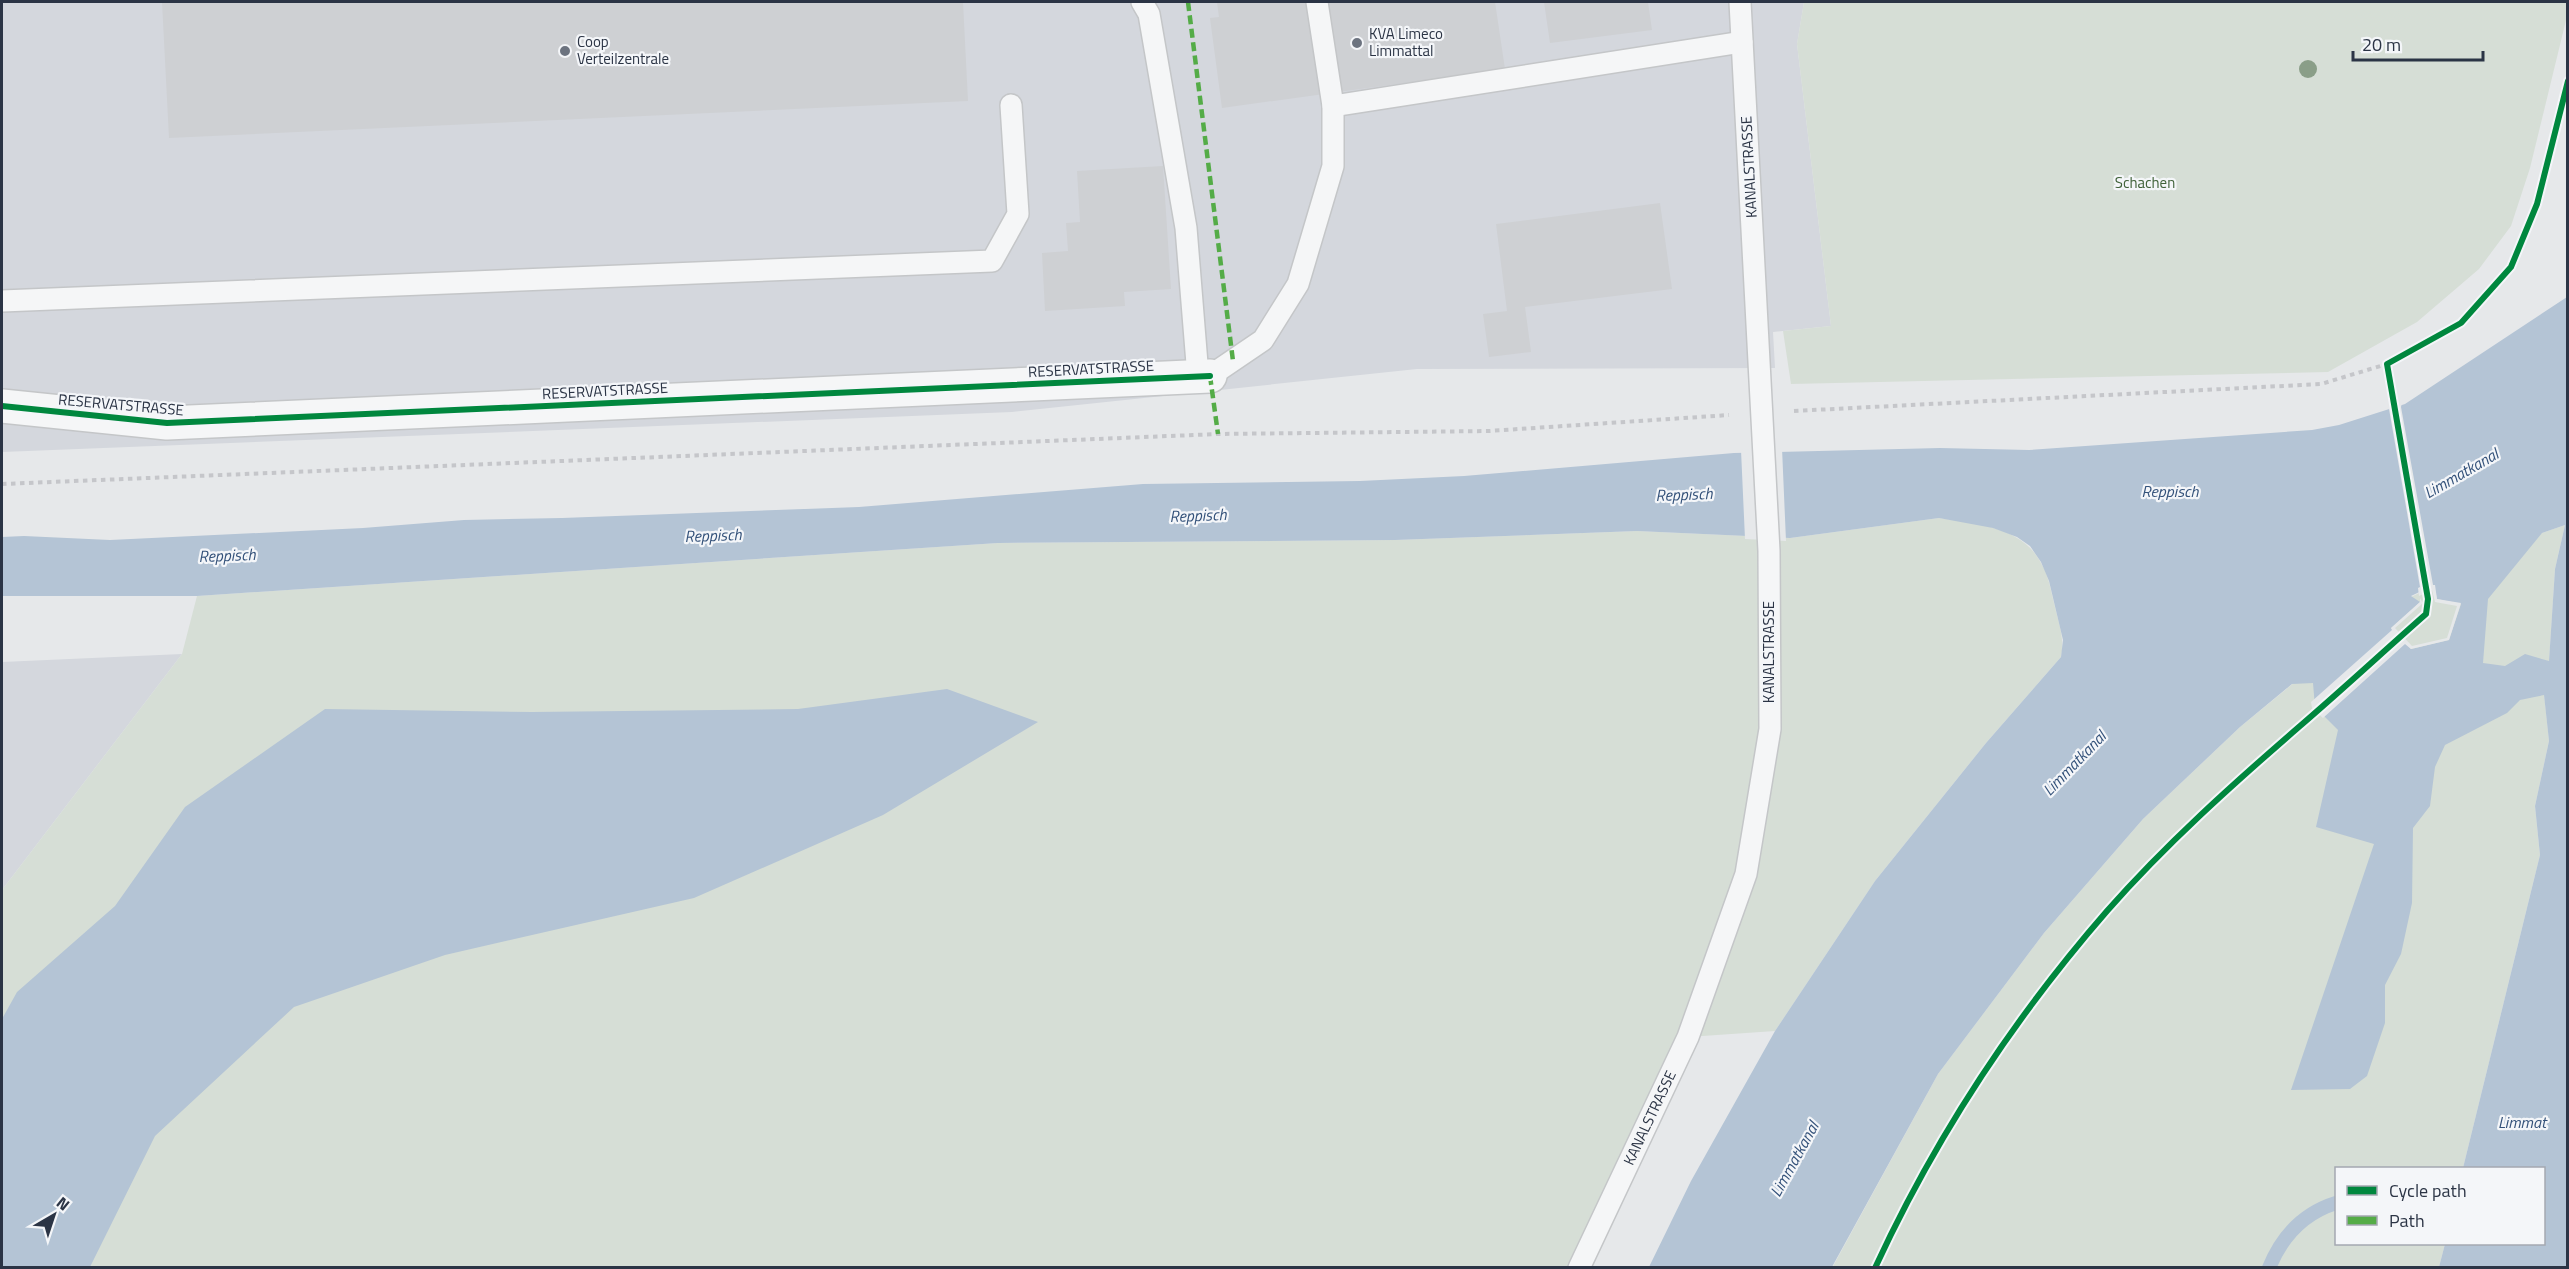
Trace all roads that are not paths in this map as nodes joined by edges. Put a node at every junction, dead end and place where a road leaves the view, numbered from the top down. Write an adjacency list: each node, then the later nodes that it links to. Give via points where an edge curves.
1 (1142, 2): 8 (lane, via 1149,14 1186,228)
2 (1317, 2): 6 (lane)
3 (1740, 2): 4 (lane, KANALSTRASSE)
4 (1742, 42): 6 (lane); 10 (lane, KANALSTRASSE, via 1763,421 1770,729 1746,874 1688,1037)
5 (1011, 105): 7 (lane, via 1018,214 992,261)
6 (1333, 106): 8 (lane, via 1333,166 1298,284 1263,340)
7 (2, 301)
8 (1204, 376): 9 (street, RESERVATSTRASSE, via 167,423)
9 (2, 406)
10 (1579, 1268)

